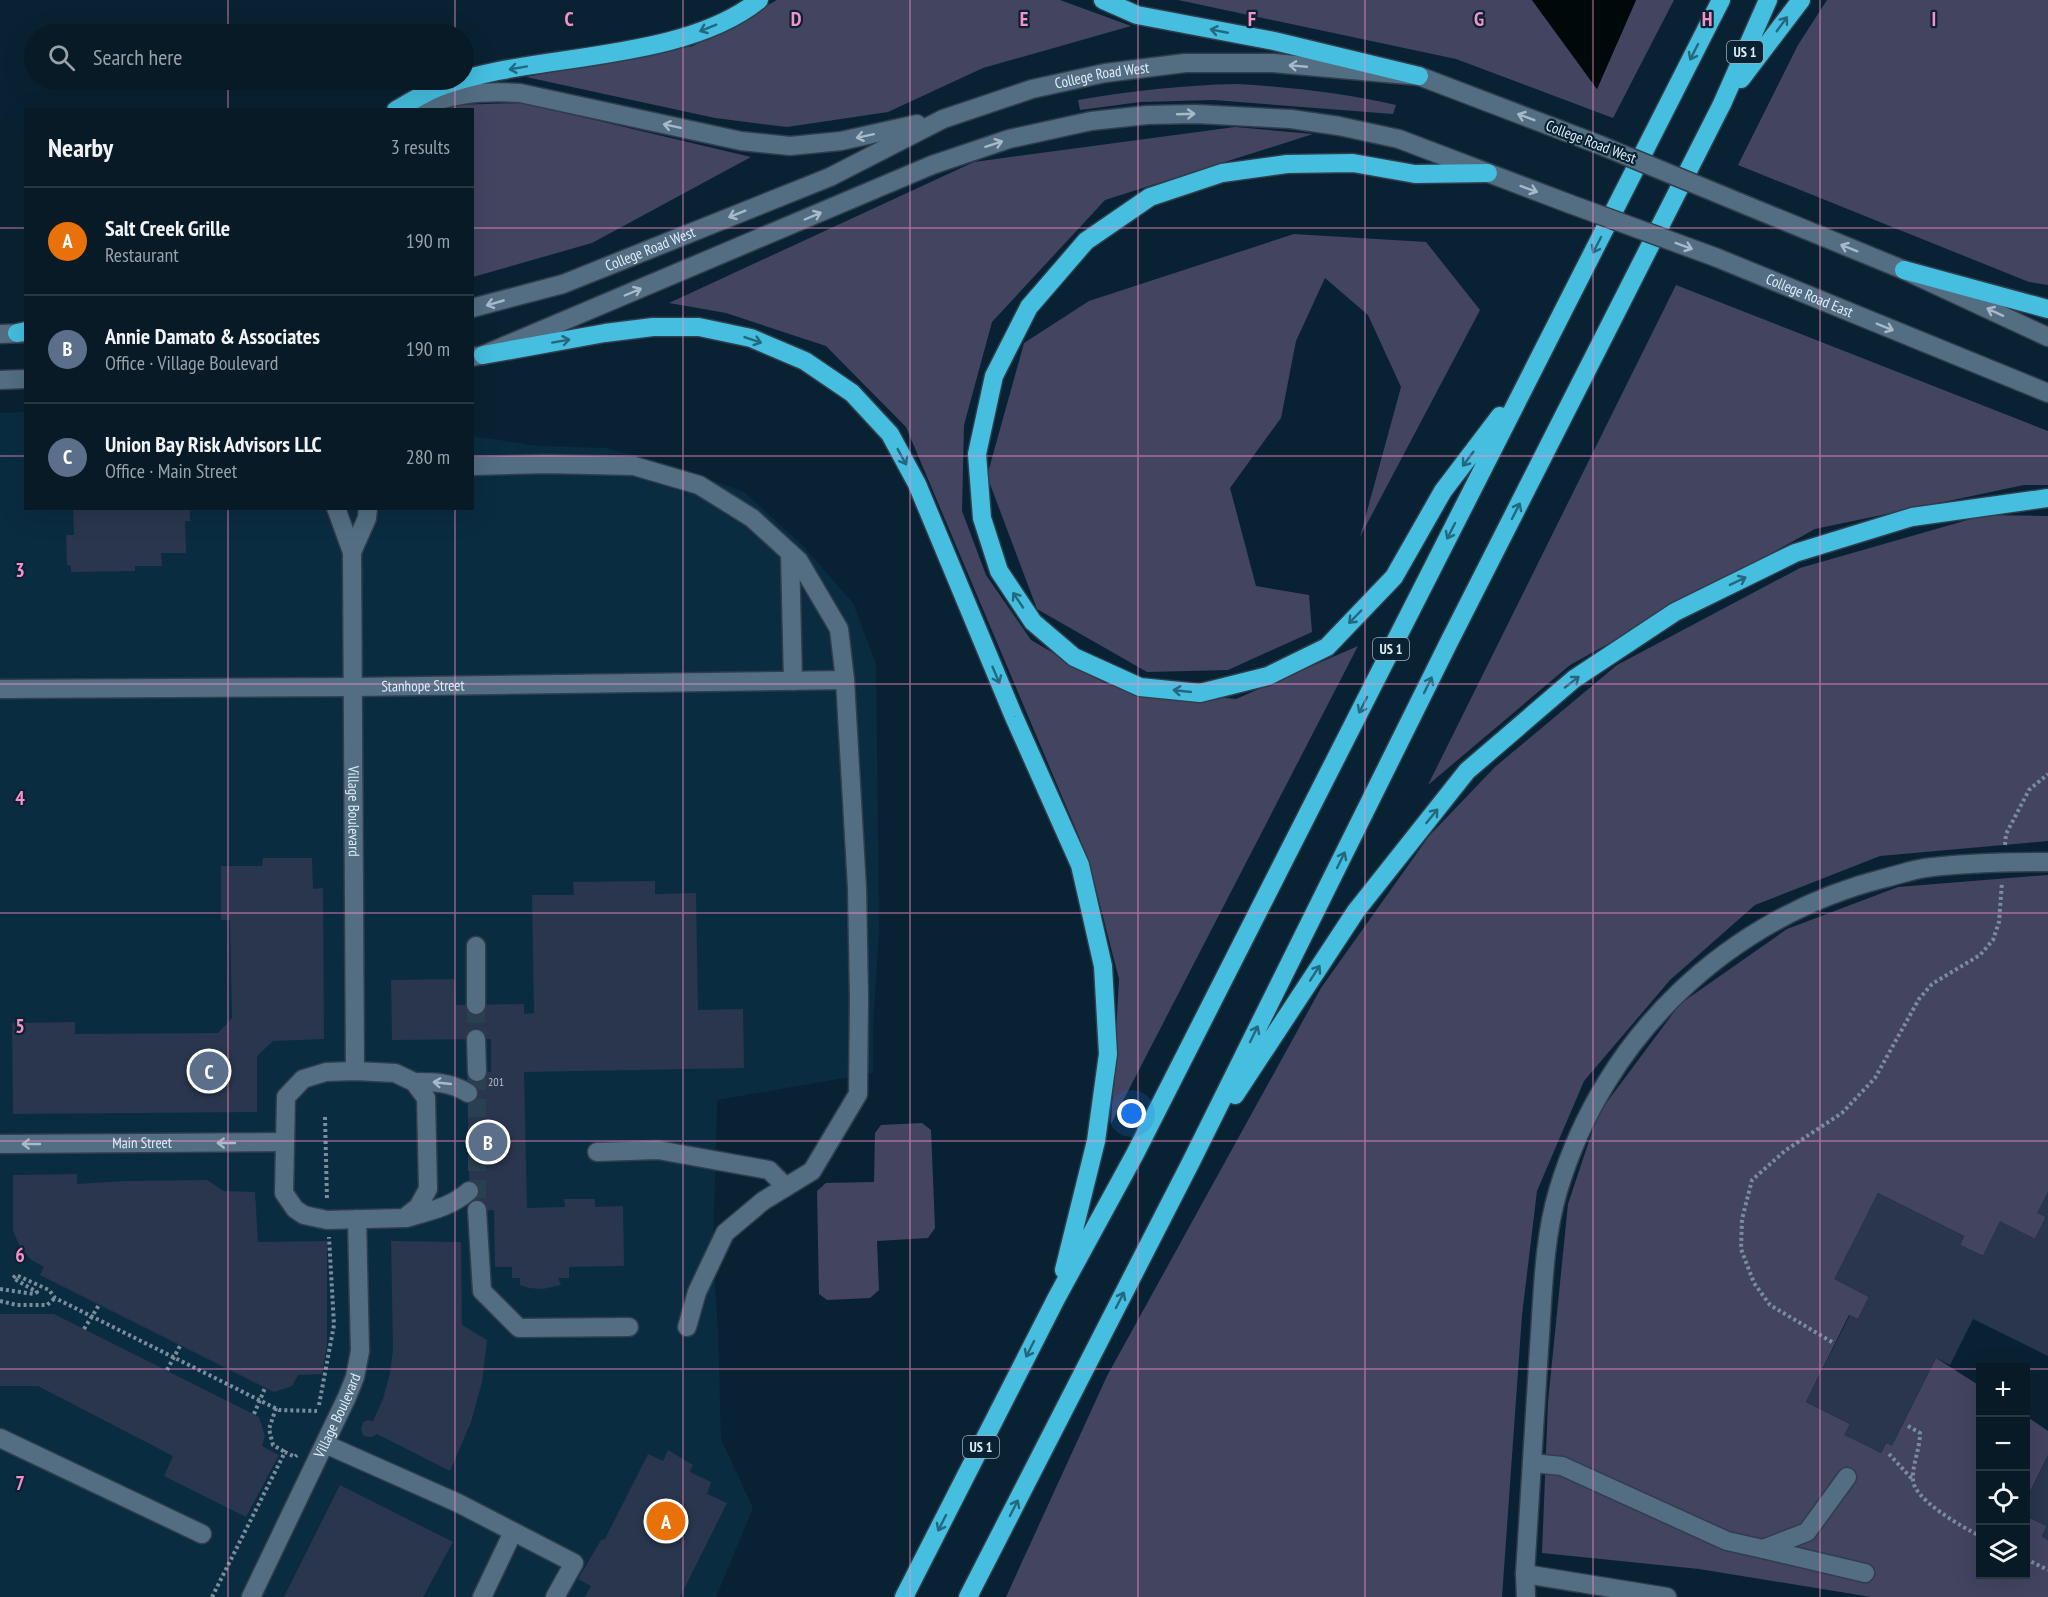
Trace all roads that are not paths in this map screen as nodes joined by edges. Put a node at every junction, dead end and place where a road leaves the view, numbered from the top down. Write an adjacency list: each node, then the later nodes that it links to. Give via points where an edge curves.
1 (759, 0): 7 (highway, one-way to 7, via 710,29 665,43)
2 (1102, 0): 6 (highway, one-way to 2, via 1274,41 1137,15)
3 (1721, 0): 20 (highway, US 1, one-way to 20)
4 (1768, 0): 9 (highway, US 1)
5 (1801, 0): 9 (highway, one-way to 5)
6 (1419, 76): 12 (street, College Road West, one-way to 12, via 1273,63 1185,63 1105,73 1032,89); 14 (street, College Road West, one-way to 6, bridge, via 1600,145)
7 (474, 78)
8 (432, 90): 10 (highway, one-way to 10)
9 (1722, 104): 44 (highway, US 1, one-way to 9)
10 (400, 108)
11 (412, 108): 12 (street, one-way to 11, via 841,141 790,146 741,141 520,93 463,93)
12 (943, 119): 15 (street, College Road West, one-way to 15, via 830,177 563,284)
13 (1488, 173): 18 (street, one-way to 13, via 932,165 1009,139 1091,121 1196,114 1315,123 1399,139); 20 (highway, one-way to 13, via 1443,491 1394,577 1327,647 1268,676 1200,693 1140,687 1074,657 1033,622 999,571 982,518 978,454 994,376 1029,307 1086,241 1150,197 1222,173 1287,164 1353,163 1415,174); 22 (street, College Road East, one-way to 22, bridge, via 1715,257)
14 (1904, 270): 16 (highway); 17 (street, one-way to 14)
15 (474, 307)
16 (2048, 309)
17 (2048, 337)
18 (478, 356): 50 (highway, one-way to 50, via 605,333 699,327 752,339 805,362 852,393 890,434 917,484 1080,865 1103,966 1108,1054 1096,1141)
19 (24, 379): 21 (street)
20 (1528, 379): 50 (highway, US 1, one-way to 50, via 1135,1154)
21 (0, 380)
22 (2048, 393)
23 (474, 466): 28 (street, via 634,466 699,485 752,518)
24 (2048, 498): 44 (highway, one-way to 24, via 1356,911 1467,771 1574,679 1675,612 1795,553 1912,517)
25 (337, 510): 27 (street, Village Boulevard)
26 (368, 510): 27 (street, Village Boulevard)
27 (352, 552): 31 (street, Village Boulevard)
28 (790, 553): 29 (street, via 799,561 839,629); 30 (street)
29 (845, 680): 30 (street, Stanhope Street); 45 (street, via 856,888 858,1094 812,1171)
30 (794, 681): 31 (street, Stanhope Street)
31 (353, 687): 32 (street, Stanhope Street); 38 (street, Village Boulevard)
32 (0, 689)
33 (2048, 862): 55 (street, via 1924,868 1852,886 1794,910 1743,939 1696,975 1649,1024 1613,1070 1580,1131 1558,1192 1545,1257)
34 (476, 946): 35 (street)
35 (476, 1005)
36 (476, 1039): 37 (street)
37 (476, 1066)
38 (355, 1071): 39 (street, via 395,1073); 41 (street, via 326,1072 303,1079 286,1097)
39 (414, 1082): 40 (street, one-way to 39, via 445,1083); 47 (street, via 426,1098 428,1189 418,1207)
40 (468, 1092)
41 (284, 1142): 42 (street, Main Street, one-way to 42); 48 (street, via 285,1192 296,1209 327,1220)
42 (0, 1144)
43 (597, 1152): 45 (street, via 658,1150 769,1170)
44 (1191, 1162): 66 (highway, US 1, one-way to 44)
45 (786, 1187): 52 (street, via 725,1233 697,1292)
46 (469, 1191): 47 (street, via 457,1202)
47 (404, 1218): 48 (street)
48 (357, 1219): 54 (street, Village Boulevard, via 360,1352 355,1377)
49 (477, 1219): 51 (street, via 482,1290 519,1328)
50 (1057, 1297): 65 (highway, US 1, one-way to 65)
51 (629, 1327)
52 (687, 1327)
53 (0, 1438): 58 (street)
54 (325, 1444): 57 (street); 63 (street, Village Boulevard)
55 (1532, 1463): 59 (street, via 1562,1466 1727,1541); 61 (street)
56 (1847, 1477): 59 (street, via 1807,1532)
57 (513, 1532): 62 (street, via 573,1563); 64 (street)
58 (202, 1534)
59 (1763, 1549): 60 (street)
60 (1865, 1573)
61 (1525, 1575): 67 (street); 68 (street)
62 (561, 1594)
63 (251, 1597)
64 (482, 1597)
65 (904, 1597)
66 (968, 1597)
67 (1526, 1597)
68 (1667, 1597)

